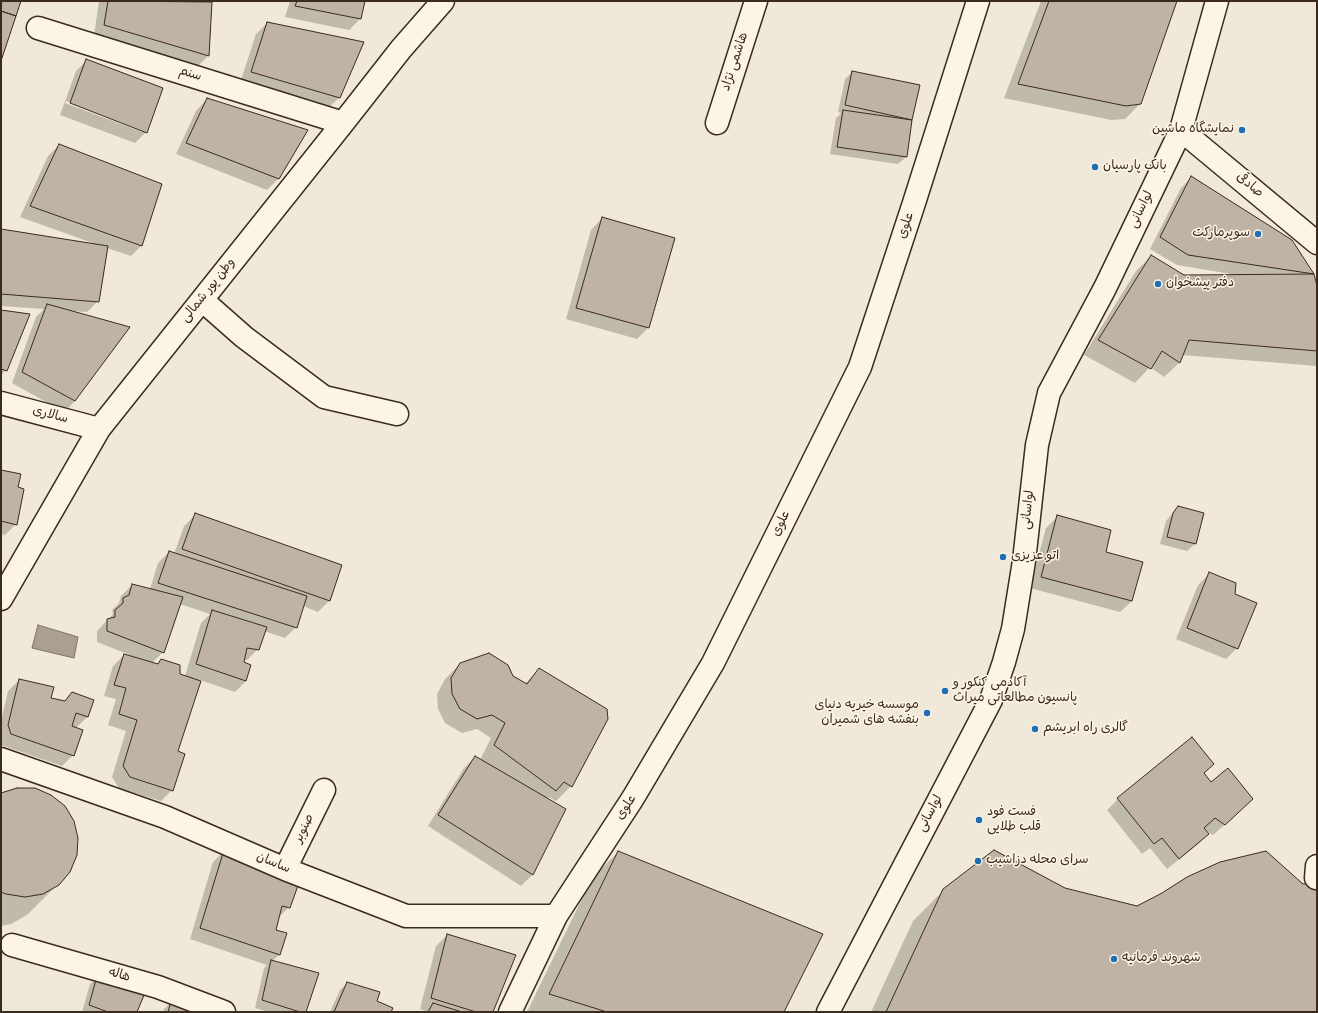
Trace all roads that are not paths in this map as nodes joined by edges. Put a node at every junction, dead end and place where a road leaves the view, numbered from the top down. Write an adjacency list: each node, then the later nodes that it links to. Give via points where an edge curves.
1 (443, 1): 6 (street, وطن پور شمالی, via 401,49)
2 (756, 1): 7 (street, هاشمی نژاد)
3 (978, 1): 18 (street, علوی, via 860,367 713,663 633,798)
4 (1217, 1): 8 (street, لواسانی)
5 (38, 28): 6 (street, سنم)
6 (343, 123): 10 (street, وطن پور شمالی)
7 (717, 123)
8 (1181, 130): 9 (street, صادقی); 22 (street, لواسانی, via 1105,288 1049,393 1037,445 1023,568 1013,629 991,700)
9 (1317, 243)
10 (202, 300): 12 (street, via 244,337 324,397); 13 (street, وطن پور شمالی)
11 (1, 403): 13 (street, سالاری)
12 (397, 414)
13 (99, 429): 14 (street, وطن پور شمالی)
14 (1, 599)
15 (1, 759): 17 (street, ساسان, via 165,817)
16 (324, 790): 17 (street, صنوبر)
17 (285, 869): 18 (street, ساسان, via 406,916)
18 (556, 916): 21 (street, علوی)
19 (12, 945): 20 (street, هاله, via 158,987)
20 (224, 1012)
21 (510, 1012)
22 (828, 1012)

